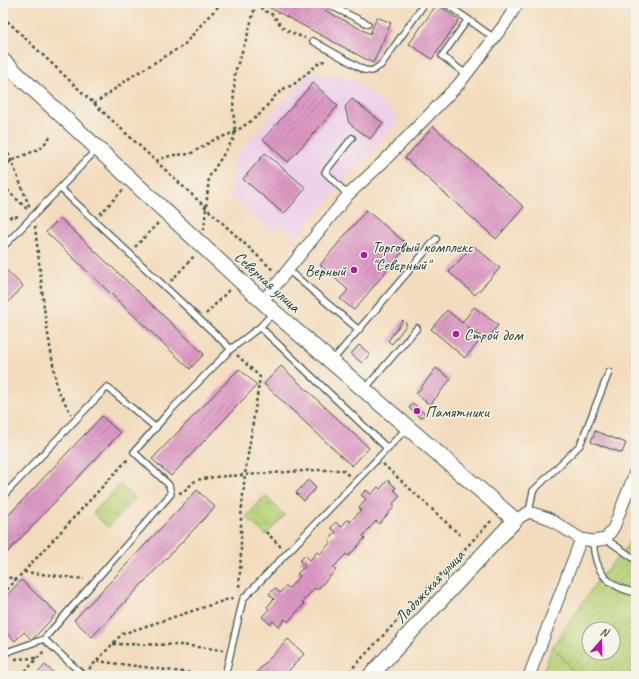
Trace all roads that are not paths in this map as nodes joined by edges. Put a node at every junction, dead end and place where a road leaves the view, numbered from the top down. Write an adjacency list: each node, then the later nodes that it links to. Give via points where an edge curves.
1 (325, 3): 6 (lane)
2 (425, 3): 8 (lane, via 381,65 372,71 364,70)
3 (445, 3): 5 (lane)
4 (518, 3): 7 (street)
5 (468, 19): 7 (lane); 10 (lane, via 442,56)
6 (368, 24)
7 (494, 38): 10 (street)
8 (313, 41)
9 (3, 61): 12 (street, Северная улица)
10 (466, 74): 14 (street, via 383,162)
11 (352, 138): 14 (lane, via 325,172)
12 (98, 148): 13 (lane); 18 (street, Северная улица)
13 (60, 188): 16 (lane); 23 (lane)
14 (348, 195): 17 (street)
15 (436, 240): 22 (lane)
16 (3, 247)
17 (285, 274): 18 (street); 22 (lane)
18 (263, 301): 19 (street, Северная улица)
19 (274, 312): 20 (lane); 24 (street, Северная улица)
20 (260, 327): 23 (lane); 29 (lane)
21 (417, 328): 26 (lane)
22 (359, 330): 24 (lane)
23 (231, 349): 27 (lane, via 168,412)
24 (332, 362): 26 (street, Северная улица)
25 (609, 372): 32 (lane, via 580,445 533,491)
26 (364, 390): 28 (street, Северная улица)
27 (156, 428): 31 (lane, via 107,387); 39 (lane, via 134,452 169,485 171,494)
28 (408, 428): 29 (lane); 33 (street, Северная улица)
29 (388, 449): 42 (lane, via 243,599)
30 (636, 470): 35 (street, via 614,527)
31 (3, 496)
32 (529, 512): 33 (street); 34 (street, via 548,518)
33 (515, 520): 43 (street, Ладожская улица)
34 (581, 539): 36 (street); 44 (street)
35 (606, 539): 36 (street); 37 (lane)
36 (593, 541): 38 (lane, via 597,566 601,574 609,582)
37 (636, 560)
38 (636, 593)
39 (44, 639): 40 (lane); 41 (lane)
40 (4, 652)
41 (84, 676)
42 (226, 676)
43 (370, 676)
44 (529, 676)

